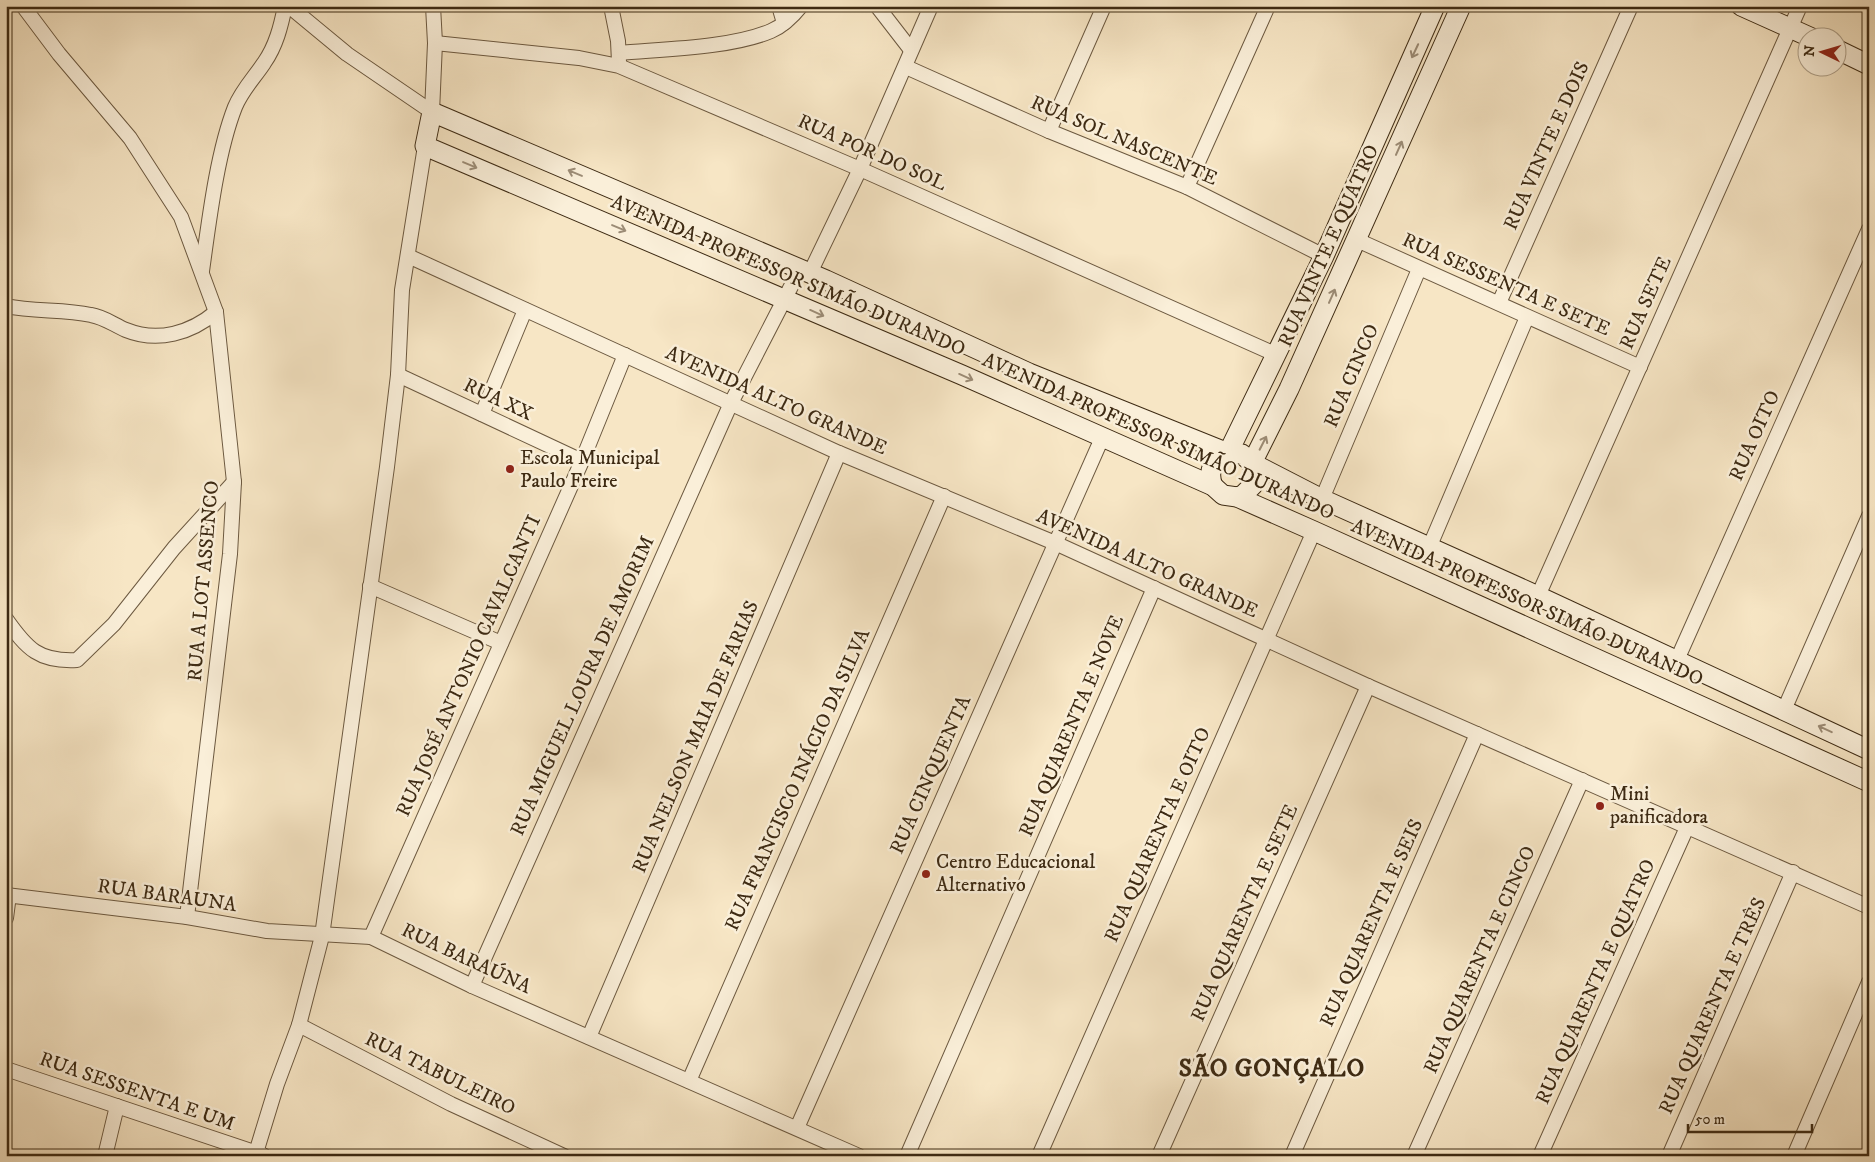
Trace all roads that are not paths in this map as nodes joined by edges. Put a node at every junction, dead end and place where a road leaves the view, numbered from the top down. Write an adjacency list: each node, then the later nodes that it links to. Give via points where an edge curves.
1 (23, 6): 37 (street, RUA A LOT ASSENCO, via 130,138 180,217)
2 (285, 6): 37 (street, via 273,47 243,90 228,129)
3 (288, 6): 26 (street, via 347,54)
4 (433, 6): 20 (street)
5 (611, 6): 23 (street)
6 (779, 6): 17 (street)
7 (801, 6): 17 (street)
8 (877, 6): 21 (street)
9 (931, 6): 21 (street, RUA MIGUEL LOURA DE AMORIM)
10 (1104, 6): 27 (street)
11 (1268, 6): 30 (street)
12 (1435, 6): 34 (street, RUA VINTE E QUATRO, one-way to 34)
13 (1461, 6): 32 (street, RUA VINTE E QUATRO, one-way to 13)
14 (1631, 6): 39 (street, RUA VINTE E DOIS)
15 (1741, 6): 18 (street)
16 (1800, 6): 18 (street, RUA SETE)
17 (784, 23): 23 (street, via 741,39)
18 (1790, 27): 19 (street); 46 (street, RUA SETE)
19 (1798, 31)
20 (435, 43): 23 (street, RUA POR DO SOL); 26 (street)
21 (911, 50): 25 (street, RUA MIGUEL LOURA DE AMORIM)
22 (1848, 55): 24 (street)
23 (619, 60): 29 (street, RUA POR DO SOL)
24 (1869, 65)
25 (906, 67): 27 (street, RUA SOL NASCENTE); 29 (street, RUA MIGUEL LOURA DE AMORIM)
26 (432, 112): 28 (street); 36 (street, AVENIDA PROFESSOR SIMÃO DURANDO, one-way to 26)
27 (1049, 131): 30 (street, RUA SOL NASCENTE)
28 (425, 146): 33 (street); 38 (street, AVENIDA PROFESSOR SIMÃO DURANDO, one-way to 38)
29 (860, 169): 36 (street, RUA MIGUEL LOURA DE AMORIM); 45 (street, RUA POR DO SOL)
30 (1186, 187): 34 (street, RUA SOL NASCENTE)
31 (1869, 229): 73 (street, RUA OITO)
32 (1357, 240): 35 (street, RUA SESSENTA E SETE); 49 (street, RUA VINTE E QUATRO, one-way to 32)
33 (408, 256): 41 (street, AVENIDA ALTO GRANDE); 47 (street, via 402,290)
34 (1324, 256): 45 (street, RUA VINTE E QUATRO)
35 (1419, 269): 39 (street, RUA SESSENTA E SETE); 62 (street, RUA CINCO)
36 (805, 271): 38 (street, RUA MIGUEL LOURA DE AMORIM); 52 (street, AVENIDA PROFESSOR SIMÃO DURANDO, via 1029,373)
37 (202, 274): 42 (street, RUA A LOT ASSENCO)
38 (784, 298): 50 (street, RUA MIGUEL LOURA DE AMORIM); 53 (street, AVENIDA PROFESSOR SIMÃO DURANDO, one-way to 53)
39 (1499, 303): 43 (street, RUA SESSENTA E SETE)
40 (6, 306): 42 (street, via 89,314 137,334 160,336 202,324)
41 (525, 310): 44 (street, AVENIDA ALTO GRANDE); 51 (street)
42 (216, 312): 58 (street, RUA A LOT ASSENCO)
43 (1527, 317): 46 (street, RUA SESSENTA E SETE); 66 (street)
44 (625, 355): 50 (street, AVENIDA ALTO GRANDE); 56 (street, RUA JOSÉ ANTONIO CAVALCANTI)
45 (1277, 355): 48 (street, RUA VINTE E QUATRO)
46 (1640, 367): 69 (street, RUA SETE)
47 (398, 375): 51 (street, RUA XX); 67 (street)
48 (1265, 379): 49 (street); 55 (street, RUA VINTE E QUATRO)
49 (1289, 390): 57 (street, RUA VINTE E QUATRO, one-way to 49)
50 (731, 403): 54 (street, AVENIDA ALTO GRANDE); 89 (street, RUA MIGUEL LOURA DE AMORIM)
51 (482, 414): 56 (street, RUA XX)
52 (1144, 420): 53 (street, via 1119,417 1108,425); 55 (street, AVENIDA PROFESSOR SIMÃO DURANDO)
53 (1102, 438): 59 (street, AVENIDA PROFESSOR SIMÃO DURANDO); 65 (street, RUA CINQUENTA)
54 (839, 453): 60 (street, AVENIDA ALTO GRANDE); 91 (street, RUA NELSON MAIA DE FARIAS)
55 (1228, 453): 57 (street, AVENIDA PROFESSOR SIMÃO DURANDO, via 1242,454); 59 (street, RUA VINTE E QUATRO, via 1212,465)
56 (582, 461): 72 (street, RUA JOSÉ ANTONIO CAVALCANTI)
57 (1252, 464): 61 (street, RUA VINTE E QUATRO, via 1253,484); 62 (street, AVENIDA PROFESSOR SIMÃO DURANDO)
58 (234, 482): 70 (street, via 174,548 114,624 77,660 39,656 20,640); 84 (street, RUA A LOT ASSENCO, via 230,554)
59 (1213, 486): 61 (street, AVENIDA PROFESSOR SIMÃO DURANDO, via 1223,495)
60 (944, 496): 65 (street, AVENIDA ALTO GRANDE); 93 (street, RUA FRANCISCO INÁCIO DA SILVA)
61 (1237, 497): 64 (street, AVENIDA PROFESSOR SIMÃO DURANDO)
62 (1322, 499): 66 (street, AVENIDA PROFESSOR SIMÃO DURANDO)
63 (1869, 516): 75 (street)
64 (1314, 531): 71 (street, RUA QUARENTA E OITO); 79 (street, AVENIDA PROFESSOR SIMÃO DURANDO)
65 (1055, 543): 68 (street, AVENIDA ALTO GRANDE); 95 (street, RUA CINQUENTA)
66 (1429, 548): 69 (street, AVENIDA PROFESSOR SIMÃO DURANDO)
67 (370, 586): 72 (street); 86 (street)
68 (1154, 588): 71 (street, AVENIDA ALTO GRANDE); 100 (street, RUA QUARENTA E NOVE)
69 (1538, 596): 73 (street, AVENIDA PROFESSOR SIMÃO DURANDO)
70 (6, 619)
71 (1265, 639): 74 (street, AVENIDA ALTO GRANDE); 101 (street, RUA QUARENTA E OITO)
72 (501, 642): 87 (street, RUA JOSÉ ANTONIO CAVALCANTI)
73 (1677, 660): 75 (street, AVENIDA PROFESSOR SIMÃO DURANDO)
74 (1368, 686): 76 (street, AVENIDA ALTO GRANDE); 102 (street, RUA QUARENTA E SETE)
75 (1784, 710): 77 (street, AVENIDA PROFESSOR SIMÃO DURANDO, one-way to 75)
76 (1477, 734): 78 (street, AVENIDA ALTO GRANDE); 103 (street, RUA QUARENTA E SEIS)
77 (1869, 750)
78 (1582, 780): 80 (street, AVENIDA ALTO GRANDE); 104 (street, RUA QUARENTA E CINCO)
79 (1869, 782)
80 (1688, 825): 81 (street, AVENIDA ALTO GRANDE); 105 (street, RUA QUARENTA E QUATRO)
81 (1793, 872): 83 (street, AVENIDA ALTO GRANDE); 106 (street, RUA QUARENTA E TRÊS)
82 (8, 895): 84 (street, RUA BARAUNA); 85 (street)
83 (1869, 907)
84 (187, 917): 86 (street, RUA BARAUNA, via 267,931)
85 (6, 918)
86 (322, 936): 87 (street, RUA BARAÚNA); 90 (street)
87 (371, 937): 89 (street, RUA BARAÚNA)
88 (1869, 982): 107 (street)
89 (472, 986): 91 (street, RUA BARAÚNA)
90 (299, 1025): 96 (street); 98 (street, RUA TABULEIRO, via 451,1104)
91 (589, 1037): 93 (street, RUA BARAÚNA)
92 (6, 1069): 94 (street, RUA SESSENTA E UM)
93 (689, 1080): 95 (street, RUA BARAÚNA)
94 (117, 1106): 96 (street, RUA SESSENTA E UM); 97 (street)
95 (797, 1128): 99 (street, RUA BARAÚNA)
96 (258, 1155)
97 (105, 1156)
98 (564, 1156)
99 (859, 1156)
100 (907, 1156)
101 (1039, 1156)
102 (1159, 1156)
103 (1292, 1156)
104 (1414, 1156)
105 (1540, 1156)
106 (1669, 1156)
107 (1794, 1156)

